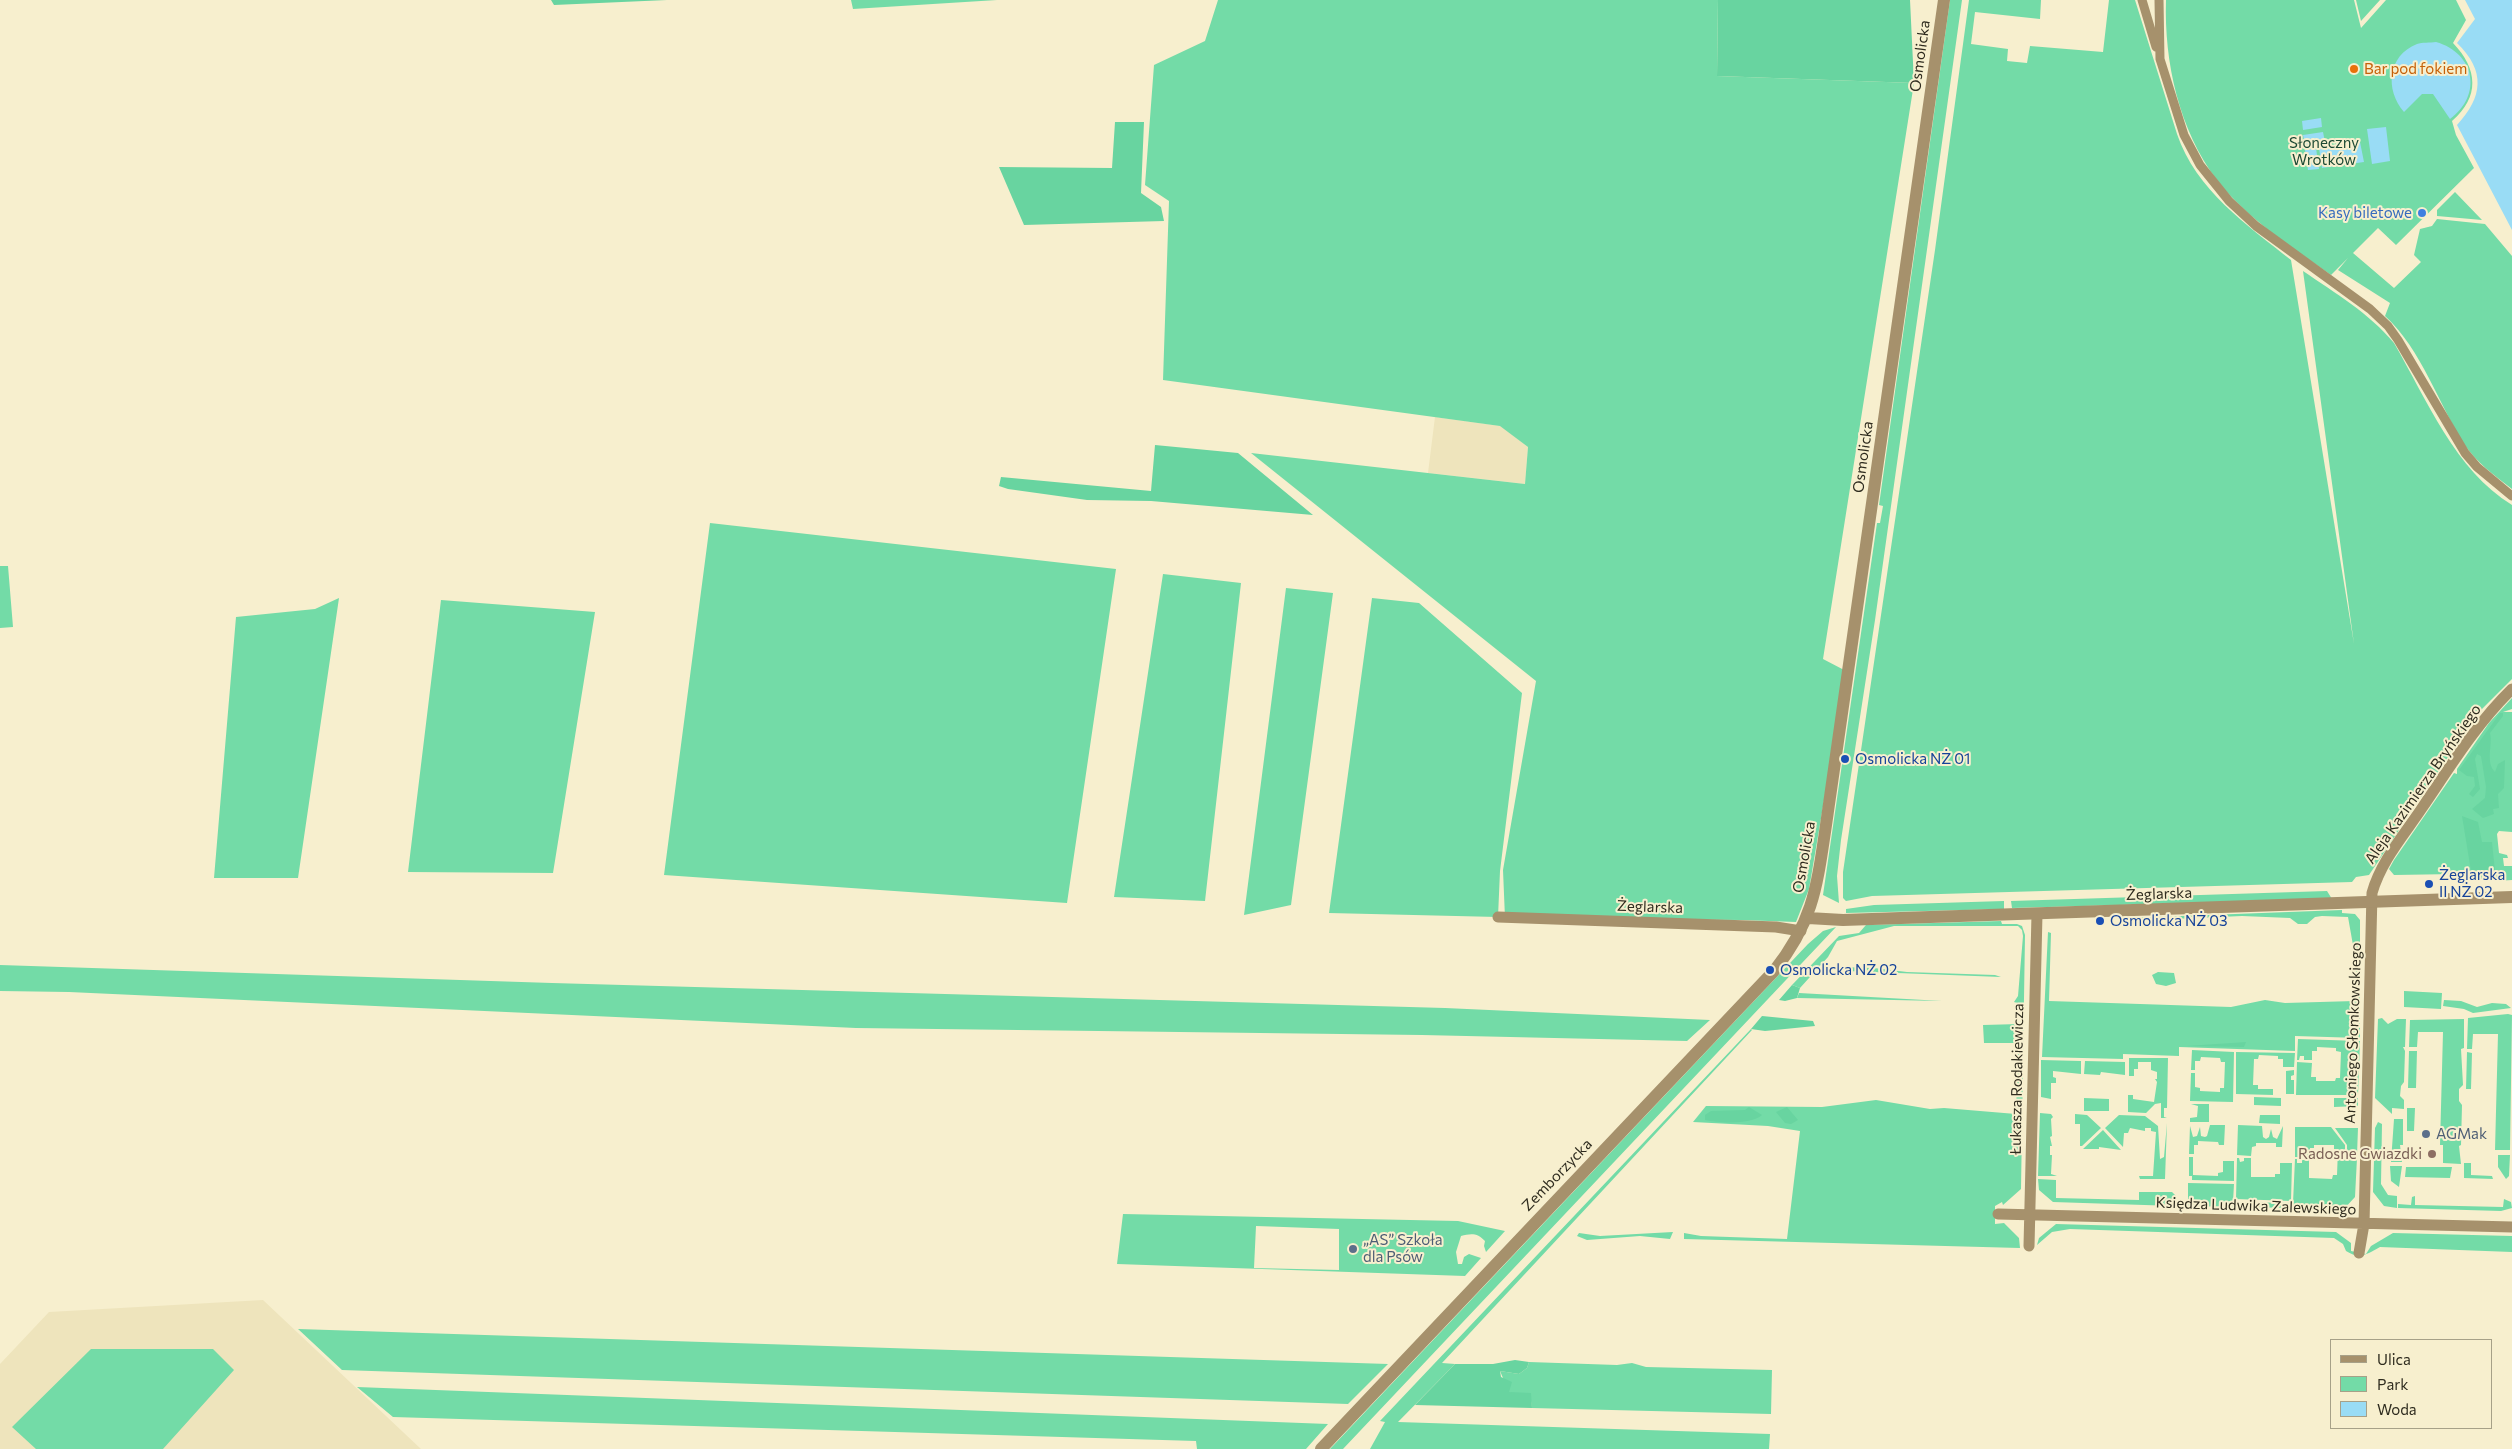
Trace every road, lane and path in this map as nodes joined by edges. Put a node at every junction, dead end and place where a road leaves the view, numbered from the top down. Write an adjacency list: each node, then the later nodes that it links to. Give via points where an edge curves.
1 (1944, 0): 11 (street, Osmolicka, via 1829,807 1817,884)
2 (2142, 0): 4 (street)
3 (2159, 0): 4 (street)
4 (2160, 59): 5 (street, via 2188,144 2214,185 2256,226 2370,309 2388,326 2465,454)
5 (2512, 496)
6 (2512, 689): 8 (street, Aleja Kazimierza Bryńskiego, via 2484,718 2380,870)
7 (2512, 897): 8 (street, Żeglarska)
8 (2372, 903): 9 (street, Żeglarska); 15 (street, Antoniego Słomkowskiego)
9 (2036, 914): 11 (street, Żeglarska, via 1838,920); 14 (street, Łukasza Rodakiewicza)
10 (1498, 917): 12 (street, Żeglarska, via 1776,927)
11 (1808, 918): 12 (street, Zemborzycka)
12 (1801, 931): 19 (street, Zemborzycka, via 1774,971)
13 (1998, 1214): 14 (street, Księdza Ludwika Zalewskiego)
14 (2029, 1215): 15 (street, Księdza Ludwika Zalewskiego); 17 (street, Łukasza Rodakiewicza)
15 (2364, 1224): 16 (street, Księdza Ludwika Zalewskiego); 18 (street, Antoniego Słomkowskiego)
16 (2512, 1228)
17 (2029, 1246)
18 (2359, 1253)
19 (1321, 1449)

